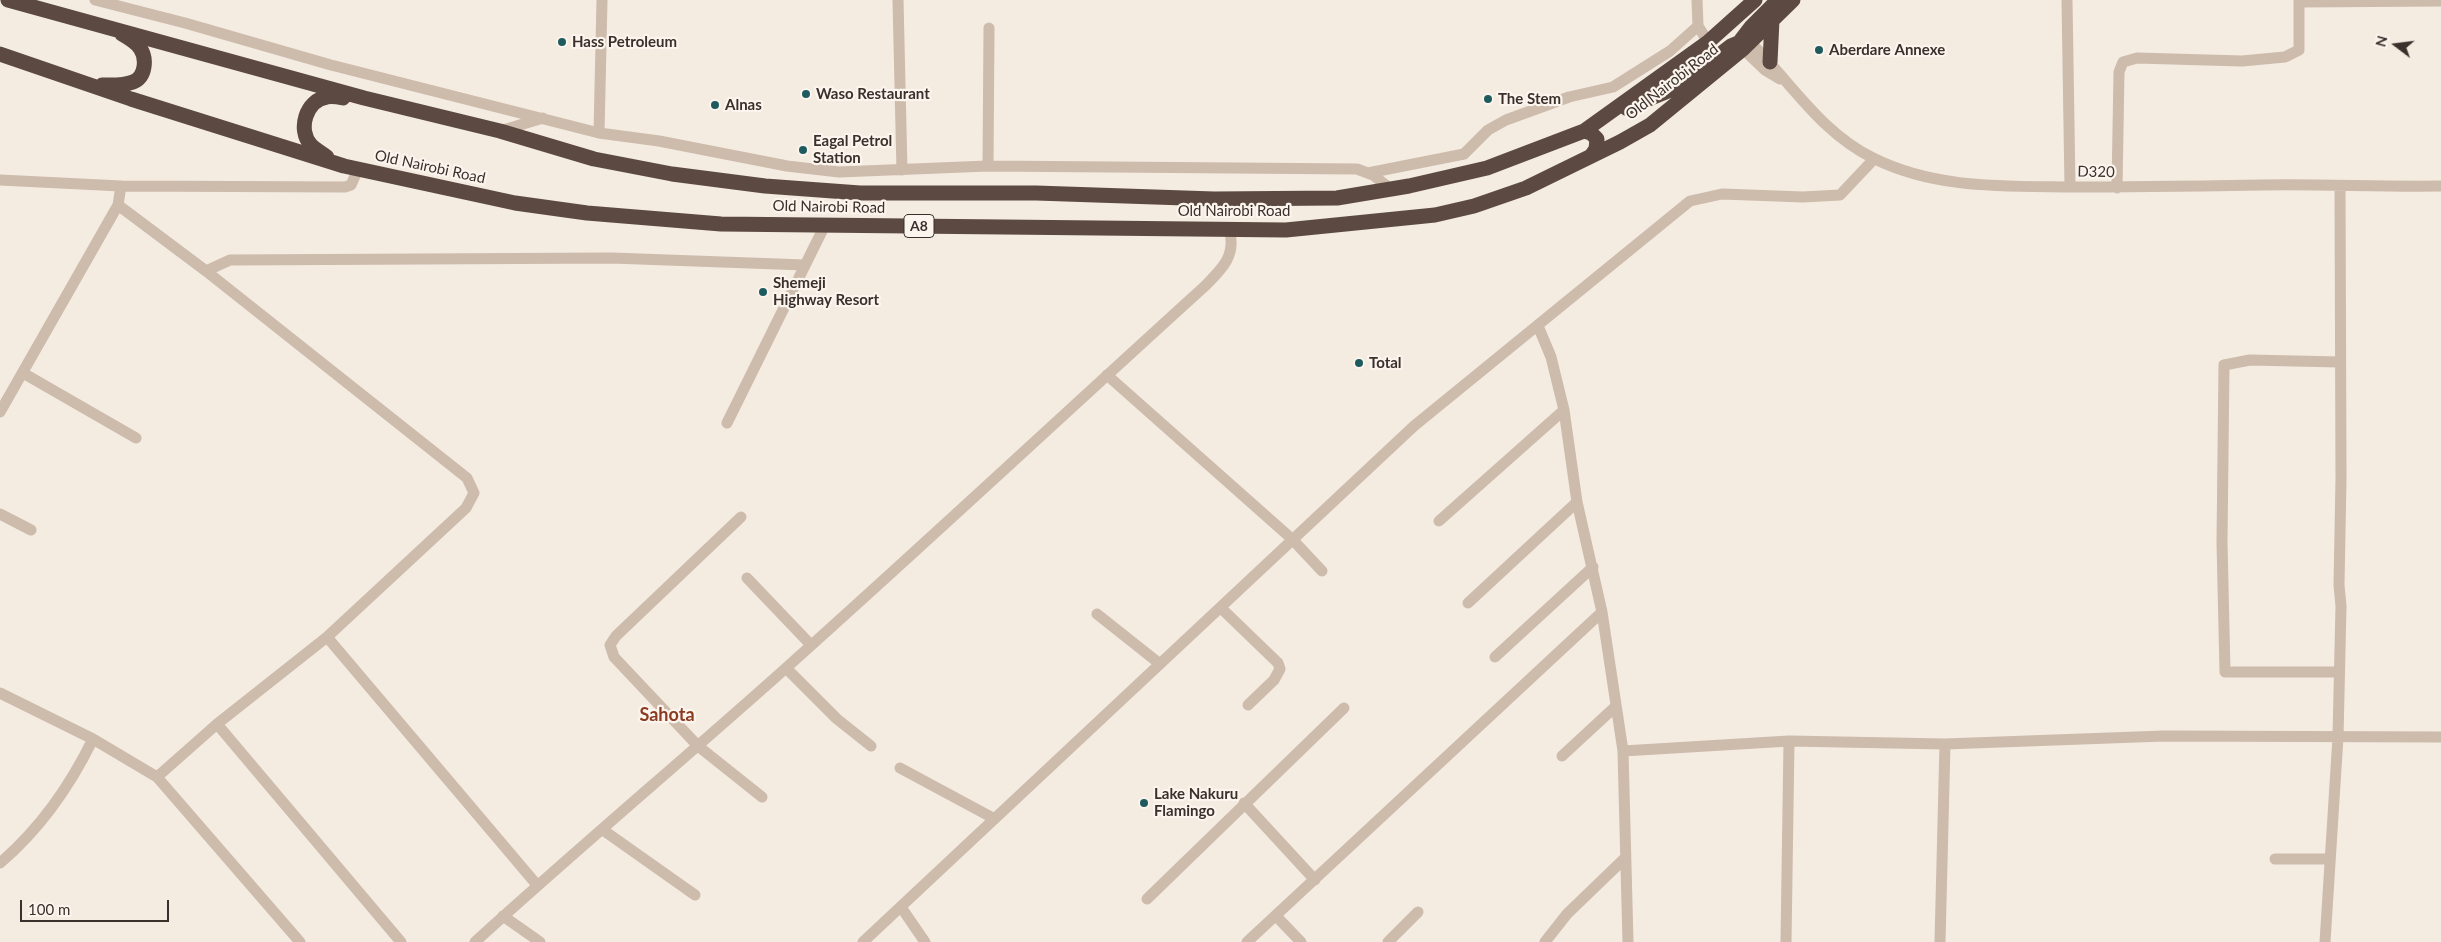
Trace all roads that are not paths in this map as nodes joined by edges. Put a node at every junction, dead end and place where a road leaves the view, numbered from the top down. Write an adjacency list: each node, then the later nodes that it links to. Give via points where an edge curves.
1 (8, 0): 13 (highway, Old Nairobi Road / A8)
2 (94, 0): 24 (street, via 331,65)
3 (602, 0): 27 (street)
4 (898, 0): 32 (street)
5 (1697, 0): 14 (street)
6 (1755, 0): 16 (highway, Old Nairobi Road / A8)
7 (1778, 0): 17 (highway, via 1751,27)
8 (1793, 0): 12 (highway, Old Nairobi Road / A8)
9 (2067, 0): 37 (street)
10 (2299, 1): 11 (street); 39 (street, via 2299,50 2285,57 2242,61 2137,58 2123,62 2119,72)
11 (2441, 1)
12 (1772, 20): 17 (highway, Old Nairobi Road / A8); 19 (highway)
13 (105, 26): 21 (highway, via 134,41 144,58 144,70 133,82); 22 (highway, Old Nairobi Road / A8)
14 (1698, 26): 16 (street); 33 (street, via 1670,51 1613,87 1569,97 1506,120 1488,130 1464,154)
15 (990, 28): 30 (street)
16 (1708, 42): 23 (highway, Old Nairobi Road / A8)
17 (1745, 44): 19 (street, D320); 20 (street, D320, via 1765,70); 23 (highway, via 1678,87 1634,106); 28 (highway, Old Nairobi Road / A8, via 1650,125)
18 (0, 54): 21 (highway, Old Nairobi Road / A8)
19 (1770, 62): 20 (street, D320)
20 (1784, 81): 29 (street, D320 / D320, via 1828,127)
21 (92, 85): 31 (highway, Old Nairobi Road / A8)
22 (364, 98): 25 (highway, Old Nairobi Road / A8); 31 (highway, via 327,97 318,101 304,119 304,130 310,144)
23 (1610, 112): 26 (highway, Old Nairobi Road / A8)
24 (543, 118): 25 (street); 27 (street)
25 (500, 131): 40 (highway, Old Nairobi Road / A8, via 594,159 672,174 765,186 860,193 1036,193 1281,199 1337,198)
26 (1584, 131): 28 (highway, via 1597,139); 40 (highway, Old Nairobi Road / A8, via 1487,168)
27 (599, 133): 32 (street, via 787,166 839,172)
28 (1591, 156): 43 (highway, Old Nairobi Road / A8, via 1526,188 1435,215 1286,230)
29 (1874, 159): 37 (street, D320 / D320, via 1910,172 1972,185); 46 (street, via 1840,195 1722,194 1690,202)
30 (988, 166): 32 (street); 33 (street, via 1358,169)
31 (351, 168): 35 (street, via 352,185 345,188); 42 (highway, Old Nairobi Road / A8, via 516,203 587,213 720,224)
32 (902, 170)
33 (1368, 173): 40 (street)
34 (0, 180): 35 (street)
35 (121, 186): 41 (street)
36 (2441, 186): 38 (street, D320 / D320)
37 (2070, 187): 39 (street, D320 / D320)
38 (2340, 187): 39 (street, D320 / D320); 47 (street)
39 (2117, 188)
40 (1392, 190)
41 (118, 205): 45 (street); 48 (street)
42 (825, 225): 43 (highway, Old Nairobi Road / A8); 44 (street)
43 (1229, 229): 49 (street, via 1232,240 1226,265)
44 (805, 266): 45 (street, via 612,258 230,260); 52 (street)
45 (206, 271): 67 (street, via 472,484 474,493 466,508)
46 (1538, 326): 50 (street, via 1551,357); 59 (street, via 1414,426)
47 (2339, 362): 72 (street); 72 (street, via 2250,360 2224,365 2222,542 2226,672)
48 (23, 373): 51 (street); 53 (street)
49 (1107, 375): 59 (street); 68 (street)
50 (1564, 410): 54 (street); 57 (street)
51 (0, 411)
52 (727, 423)
53 (136, 438)
54 (1577, 502): 60 (street); 63 (street)
55 (0, 514): 58 (street)
56 (741, 517): 83 (street, via 616,636 610,646 614,657)
57 (1439, 521)
58 (30, 530)
59 (1292, 539): 61 (street); 64 (street)
60 (1593, 567): 65 (street); 69 (street)
61 (1322, 571)
62 (747, 578): 68 (street)
63 (1468, 602)
64 (1221, 608): 70 (street); 74 (street, via 1279,665 1280,672 1274,680)
65 (1602, 612): 75 (street); 97 (street)
66 (1097, 614): 70 (street)
67 (327, 637): 77 (street); 98 (street)
68 (811, 645): 71 (street)
69 (1495, 657)
70 (1160, 664): 91 (street)
71 (786, 668): 83 (street); 84 (street, via 837,719)
72 (2339, 672): 78 (street)
73 (0, 693): 80 (street)
74 (1248, 705)
75 (1615, 707): 85 (street); 86 (street)
76 (1344, 708): 90 (street)
77 (217, 724): 88 (street); 106 (street)
78 (2338, 737): 79 (street); 82 (street, via 2164,736); 95 (street)
79 (2441, 737)
80 (93, 739): 88 (street); 96 (street, via 37,829)
81 (1789, 741): 82 (street); 85 (street); 116 (street)
82 (1945, 744): 117 (street)
83 (698, 746): 89 (street); 92 (street)
84 (871, 746)
85 (1623, 750): 93 (street)
86 (1562, 756)
87 (900, 768): 91 (street)
88 (157, 777): 105 (street)
89 (762, 797)
90 (1244, 803): 97 (street); 100 (street)
91 (993, 818): 101 (street, via 987,828)
92 (603, 830): 98 (street); 99 (street)
93 (1624, 859): 114 (street, via 1567,914); 115 (street)
94 (2275, 859): 95 (street)
95 (2329, 859): 118 (street)
96 (0, 863)
97 (1315, 880): 104 (street)
98 (537, 885): 103 (street)
99 (695, 895)
100 (1147, 899)
101 (901, 907): 109 (street); 110 (street)
102 (1418, 912): 113 (street)
103 (503, 916): 107 (street); 108 (street)
104 (1276, 916): 111 (street); 112 (street)
105 (300, 942)
106 (401, 942)
107 (475, 942)
108 (540, 942)
109 (863, 942)
110 (925, 942)
111 (1247, 942)
112 (1301, 942)
113 (1388, 942)
114 (1546, 942)
115 (1628, 942)
116 (1786, 942)
117 (1940, 942)
118 (2325, 942)

